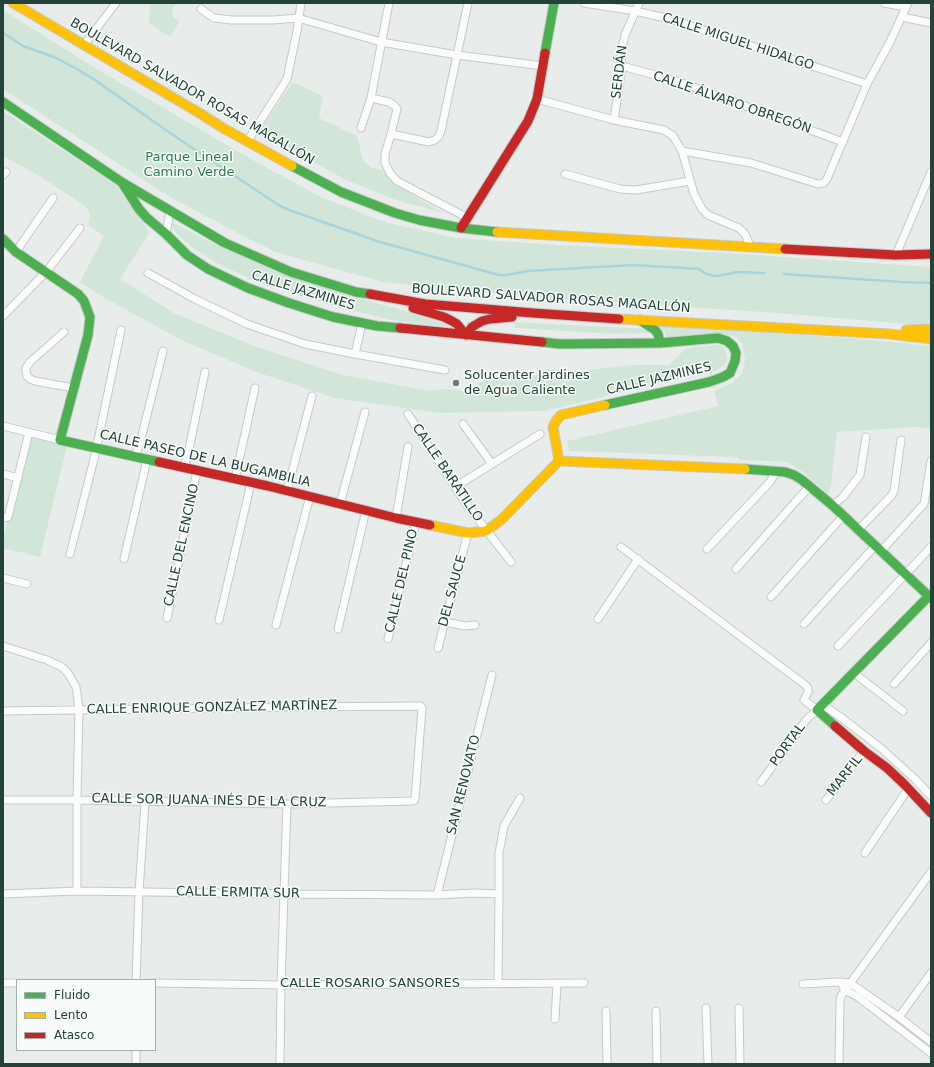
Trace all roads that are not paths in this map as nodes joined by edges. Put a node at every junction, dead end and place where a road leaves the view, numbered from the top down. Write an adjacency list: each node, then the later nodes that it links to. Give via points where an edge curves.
1 (13, 3): 17 (main road, BOULEVARD SALVADOR ROSAS MAGALLÓN)
2 (116, 3): 17 (street)
3 (301, 3): 14 (street)
4 (389, 3): 16 (street)
5 (468, 3): 18 (street)
6 (554, 3): 19 (main road)
7 (584, 3): 12 (street, CALLE MIGUEL HIDALGO)
8 (639, 3): 12 (street, SERDÁN)
9 (884, 3): 10 (street)
10 (907, 5): 13 (street)
11 (201, 9): 14 (street, via 214,18 232,20)
12 (636, 11): 20 (street, SERDÁN, via 625,35); 21 (street, CALLE MIGUEL HIDALGO, via 670,19)
13 (902, 17): 15 (street); 21 (street)
14 (298, 18): 16 (street); 28 (street, via 287,79)
15 (931, 23)
16 (381, 42): 18 (street); 22 (street)
17 (84, 45): 28 (main road, BOULEVARD SALVADOR ROSAS MAGALLÓN)
18 (457, 55): 19 (street); 27 (street, via 439,136 429,142)
19 (543, 66): 23 (main road)
20 (622, 66): 25 (street, SERDÁN); 29 (street, CALLE ÁLVARO OBREGÓN, via 676,80)
21 (866, 84): 29 (street)
22 (371, 98): 26 (street); 27 (street, via 389,102 397,109)
23 (537, 99): 25 (street); 37 (main road, via 528,121)
24 (3, 102): 34 (main road, BOULEVARD SALVADOR ROSAS MAGALLÓN)
25 (614, 120): 30 (street, via 664,130 674,136)
26 (361, 128)
27 (391, 134): 37 (street, via 384,158 393,177)
28 (247, 142): 39 (main road, BOULEVARD SALVADOR ROSAS MAGALLÓN, via 341,192 419,220)
29 (843, 142): 30 (street, via 827,179 824,183 818,184 751,163)
30 (682, 151): 33 (street)
31 (931, 172): 44 (street)
32 (565, 174): 33 (street, via 620,189 636,190)
33 (690, 181): 42 (street, via 702,209 708,215 739,228)
34 (122, 183): 36 (main road, BOULEVARD SALVADOR ROSAS MAGALLÓN); 40 (main road, CALLE JAZMINES, via 139,209)
35 (53, 198): 43 (street)
36 (170, 211): 40 (street); 48 (main road, BOULEVARD SALVADOR ROSAS MAGALLÓN, via 225,243 291,272)
37 (468, 218): 39 (main road)
38 (80, 228): 46 (street)
39 (461, 228): 42 (main road, BOULEVARD SALVADOR ROSAS MAGALLÓN)
40 (166, 234): 52 (main road, CALLE JAZMINES, via 187,255 208,269 248,288 333,317)
41 (3, 240): 43 (main road)
42 (750, 246): 44 (main road, BOULEVARD SALVADOR ROSAS MAGALLÓN)
43 (16, 252): 46 (main road)
44 (896, 254): 45 (main road, BOULEVARD SALVADOR ROSAS MAGALLÓN)
45 (931, 254)
46 (46, 272): 50 (street); 64 (main road, via 78,294 84,301 90,317 88,335)
47 (148, 273): 61 (street, via 247,324 305,344)
48 (356, 292): 49 (main road, BOULEVARD SALVADOR ROSAS MAGALLÓN, via 425,304); 57 (main road, via 444,317 457,324)
49 (545, 313): 51 (main road, BOULEVARD SALVADOR ROSAS MAGALLÓN); 57 (main road, via 482,321 472,327)
50 (3, 316)
51 (639, 320): 56 (main road, BOULEVARD SALVADOR ROSAS MAGALLÓN); 59 (main road, via 655,330)
52 (362, 323): 57 (main road, CALLE JAZMINES); 61 (street)
53 (931, 329): 56 (main road)
54 (121, 330): 77 (street)
55 (64, 332): 64 (street, via 30,362 26,371 27,376 35,381)
56 (863, 333): 58 (main road, BOULEVARD SALVADOR ROSAS MAGALLÓN)
57 (466, 335): 59 (main road, CALLE JAZMINES, via 560,344)
58 (931, 339)
59 (660, 343): 80 (main road, CALLE JAZMINES, via 718,338 733,346 736,353 735,361 730,372 716,380 561,415 553,427)
60 (163, 351): 78 (street)
61 (355, 354): 62 (street)
62 (445, 370)
63 (206, 372): 83 (street)
64 (74, 388): 74 (main road)
65 (255, 388): 88 (street)
66 (312, 396): 92 (street)
67 (365, 412): 94 (street)
68 (408, 414): 91 (street, CALLE BARATILLO)
69 (463, 424): 82 (street)
70 (3, 426): 71 (street)
71 (29, 432): 74 (street); 87 (street)
72 (540, 434): 82 (street)
73 (866, 437): 95 (street, via 860,475 842,498)
74 (60, 440): 77 (main road, CALLE PASEO DE LA BUGAMBILIA)
75 (901, 440): 101 (street, via 894,491)
76 (408, 447): 99 (street)
77 (96, 448): 78 (main road, CALLE PASEO DE LA BUGAMBILIA); 108 (street)
78 (135, 457): 79 (main road, CALLE PASEO DE LA BUGAMBILIA)
79 (147, 460): 83 (main road, CALLE PASEO DE LA BUGAMBILIA); 109 (street)
80 (559, 461): 85 (main road); 102 (main road, via 501,520)
81 (931, 461): 107 (street, via 924,504)
82 (492, 464): 91 (street)
83 (184, 467): 84 (main road, CALLE PASEO DE LA BUGAMBILIA)
84 (197, 471): 88 (main road, CALLE PASEO DE LA BUGAMBILIA); 118 (street, CALLE DEL ENCINO)
85 (776, 471): 90 (main road, via 794,475); 106 (street, via 770,482)
86 (3, 474): 87 (street)
87 (18, 478): 98 (street, via 8,517)
88 (235, 479): 89 (main road, CALLE PASEO DE LA BUGAMBILIA)
89 (251, 483): 92 (main road, CALLE PASEO DE LA BUGAMBILIA); 120 (street)
90 (810, 486): 95 (main road); 112 (street)
91 (455, 487): 102 (street, CALLE BARATILLO)
92 (287, 491): 93 (main road, CALLE PASEO DE LA BUGAMBILIA)
93 (310, 496): 94 (main road, CALLE PASEO DE LA BUGAMBILIA); 123 (street)
94 (340, 504): 96 (main road, CALLE PASEO DE LA BUGAMBILIA)
95 (832, 505): 97 (main road)
96 (366, 510): 99 (main road, CALLE PASEO DE LA BUGAMBILIA); 125 (street)
97 (843, 516): 101 (main road); 117 (street)
98 (4, 518)
99 (396, 518): 100 (main road, CALLE PASEO DE LA BUGAMBILIA)
100 (416, 522): 103 (main road, CALLE PASEO DE LA BUGAMBILIA); 126 (street, CALLE DEL PINO)
101 (858, 530): 107 (main road)
102 (486, 531): 103 (main road, CALLE PASEO DE LA BUGAMBILIA); 111 (street, CALLE BARATILLO)
103 (468, 533): 121 (street, DEL SAUCE)
104 (621, 546): 110 (street)
105 (931, 547): 113 (street)
106 (707, 549)
107 (878, 549): 113 (main road); 122 (street)
108 (70, 554)
109 (124, 559)
110 (638, 559): 119 (street); 134 (street, via 804,684 808,688 804,700)
111 (511, 562)
112 (736, 569)
113 (905, 574): 116 (main road); 129 (street)
114 (3, 578): 115 (street)
115 (27, 584)
116 (930, 596): 131 (main road)
117 (771, 597)
118 (167, 618)
119 (598, 619)
120 (220, 620)
121 (444, 622): 124 (street, via 460,626); 130 (street, DEL SAUCE)
122 (804, 624)
123 (276, 625)
124 (475, 625)
125 (338, 629)
126 (388, 639)
127 (931, 643): 133 (street)
128 (3, 646): 135 (street, via 47,660 62,668 76,687)
129 (838, 646)
130 (438, 648)
131 (854, 673): 134 (main road); 137 (street)
132 (492, 675): 157 (street, SAN RENOVATO)
133 (894, 684)
134 (820, 707): 138 (main road); 139 (street, PORTAL, via 807,719); 141 (street, via 842,718 882,749)
135 (79, 709): 136 (street, CALLE ENRIQUE GONZÁLEZ MARTÍNEZ); 144 (street); 145 (street, CALLE ENRIQUE GONZÁLEZ MARTÍNEZ, via 422,707)
136 (3, 711)
137 (903, 711)
138 (864, 751): 140 (main road, via 887,768); 146 (street, MARFIL)
139 (761, 782)
140 (908, 789): 149 (main road); 150 (street)
141 (931, 796)
142 (520, 798): 156 (street, via 504,826 498,853)
143 (3, 800): 144 (street, CALLE SOR JUANA INÉS DE LA CRUZ)
144 (77, 800): 147 (street, CALLE SOR JUANA INÉS DE LA CRUZ); 152 (street)
145 (415, 800): 148 (street, CALLE SOR JUANA INÉS DE LA CRUZ)
146 (826, 800)
147 (145, 802): 148 (street, CALLE SOR JUANA INÉS DE LA CRUZ); 153 (street)
148 (287, 804): 155 (street)
149 (931, 813)
150 (865, 853)
151 (931, 872): 164 (street)
152 (77, 891): 153 (street, CALLE ERMITA SUR); 154 (street, CALLE ERMITA SUR)
153 (139, 892): 155 (street, CALLE ERMITA SUR); 159 (street)
154 (3, 894)
155 (284, 894): 157 (street, CALLE ERMITA SUR); 169 (street)
156 (499, 894): 157 (street, CALLE ERMITA SUR); 165 (street)
157 (437, 895)
158 (931, 973): 175 (street)
159 (136, 979)
160 (839, 982): 164 (street); 168 (street); 170 (street)
161 (3, 983): 162 (street)
162 (16, 983)
163 (156, 983): 169 (street, CALLE ROSARIO SANSORES)
164 (850, 983): 170 (street); 175 (street)
165 (498, 984): 166 (street, CALLE ROSARIO SANSORES); 169 (street, CALLE ROSARIO SANSORES)
166 (557, 984): 167 (street, CALLE ROSARIO SANSORES); 176 (street)
167 (584, 984)
168 (803, 984)
169 (280, 985): 181 (street)
170 (845, 990): 179 (street); 186 (street, via 840,1000)
171 (706, 1008): 184 (street)
172 (739, 1008): 185 (street)
173 (606, 1011): 182 (street)
174 (656, 1011): 183 (street)
175 (899, 1017): 177 (street)
176 (555, 1019)
177 (931, 1042)
178 (136, 1051): 180 (street)
179 (931, 1052)
180 (136, 1064)
181 (280, 1064)
182 (607, 1064)
183 (657, 1064)
184 (708, 1064)
185 (740, 1064)
186 (839, 1064)

